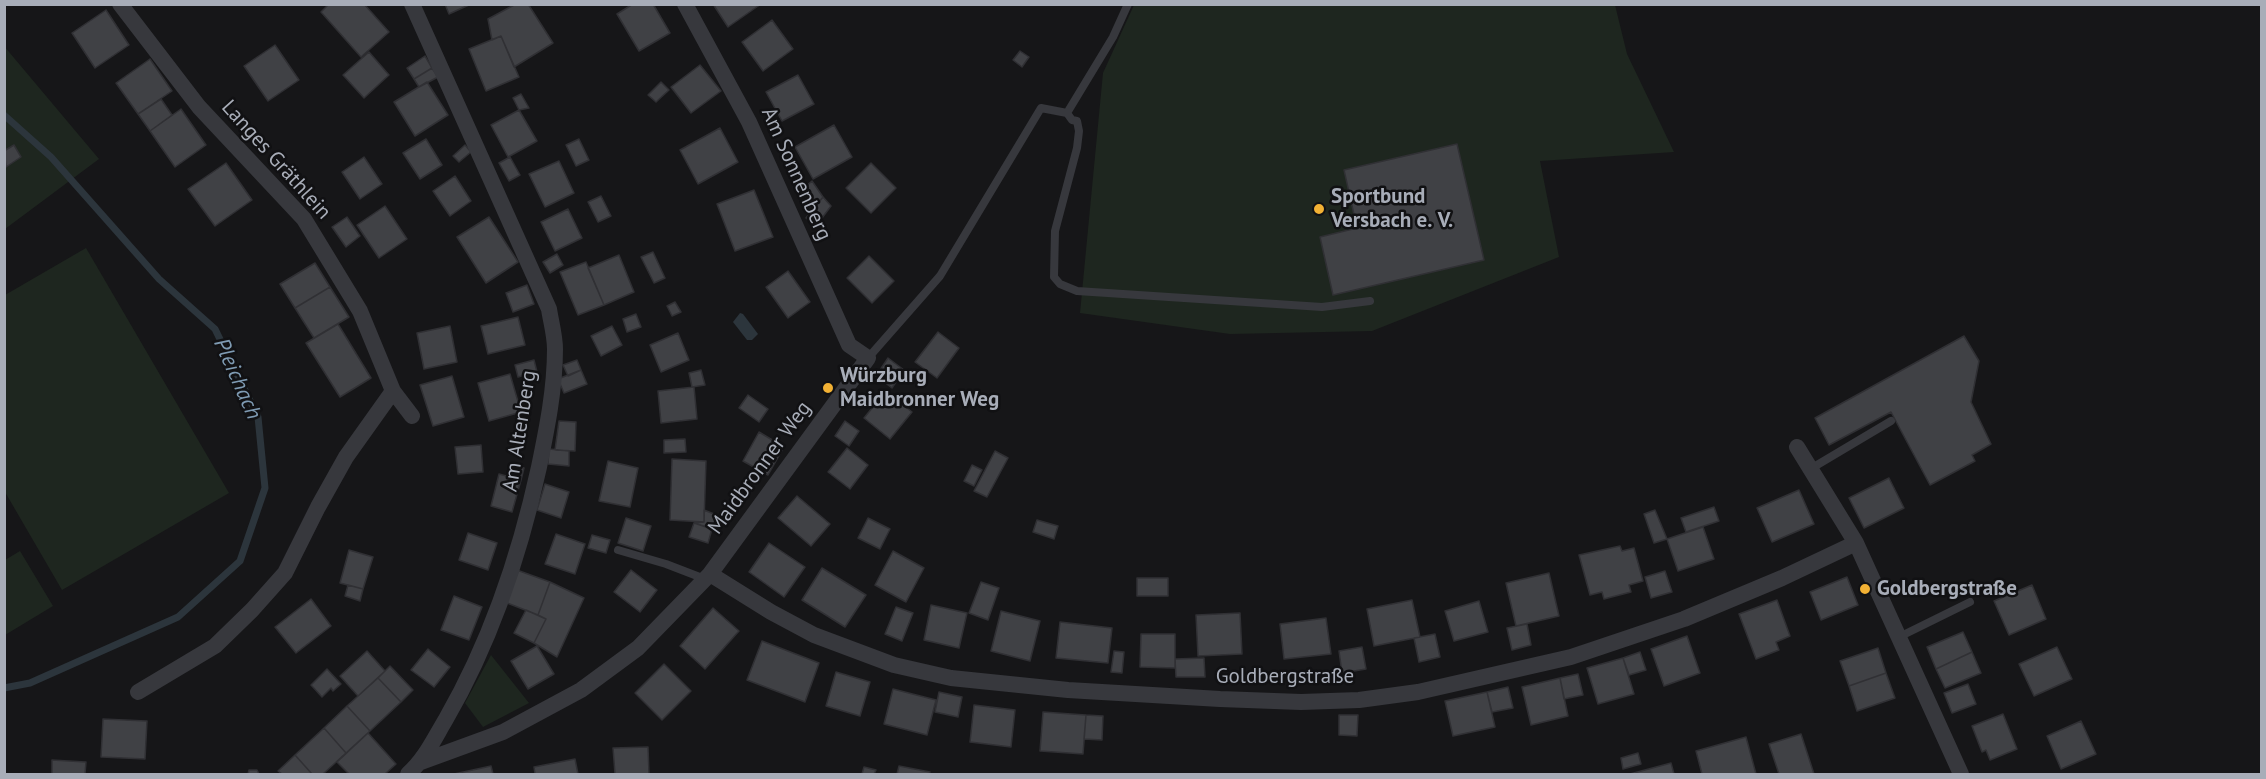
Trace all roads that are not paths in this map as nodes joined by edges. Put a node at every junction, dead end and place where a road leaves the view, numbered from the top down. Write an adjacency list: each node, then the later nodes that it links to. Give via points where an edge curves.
1 (120, 4): 8 (street, Langes Gräthlein, via 199,107 304,219 360,311)
2 (412, 4): 19 (street, Am Altenberg, via 549,309 555,348 550,415 528,517 482,648)
3 (685, 4): 7 (street, Am Sonnenberg, via 749,122 849,345)
4 (1128, 4): 5 (lane, via 1113,37)
5 (1067, 113): 6 (lane, via 1077,121 1079,131 1055,231 1054,277 1060,284 1077,291 1322,308); 7 (lane, Maidbronner Weg, via 1041,108 940,276)
6 (1370, 301)
7 (868, 358): 15 (street, Maidbronner Weg)
8 (393, 391): 9 (street, Langes Gräthlein); 18 (street, via 346,457 285,573 215,646)
9 (412, 416)
10 (1891, 421): 12 (lane)
11 (1797, 447): 12 (street)
12 (1812, 468): 13 (street)
13 (1856, 543): 15 (street, Goldbergstraße, via 1782,579 1684,619 1571,657 1418,693 1301,702 1068,690 907,669 814,635); 17 (street)
14 (618, 550): 15 (lane)
15 (708, 576): 19 (street, Maidbronner Weg, via 638,648 580,690 503,732)
16 (1970, 602): 17 (lane)
17 (1899, 637): 21 (street)
18 (138, 692)
19 (421, 762): 20 (street)
20 (408, 774)
21 (1961, 774)

